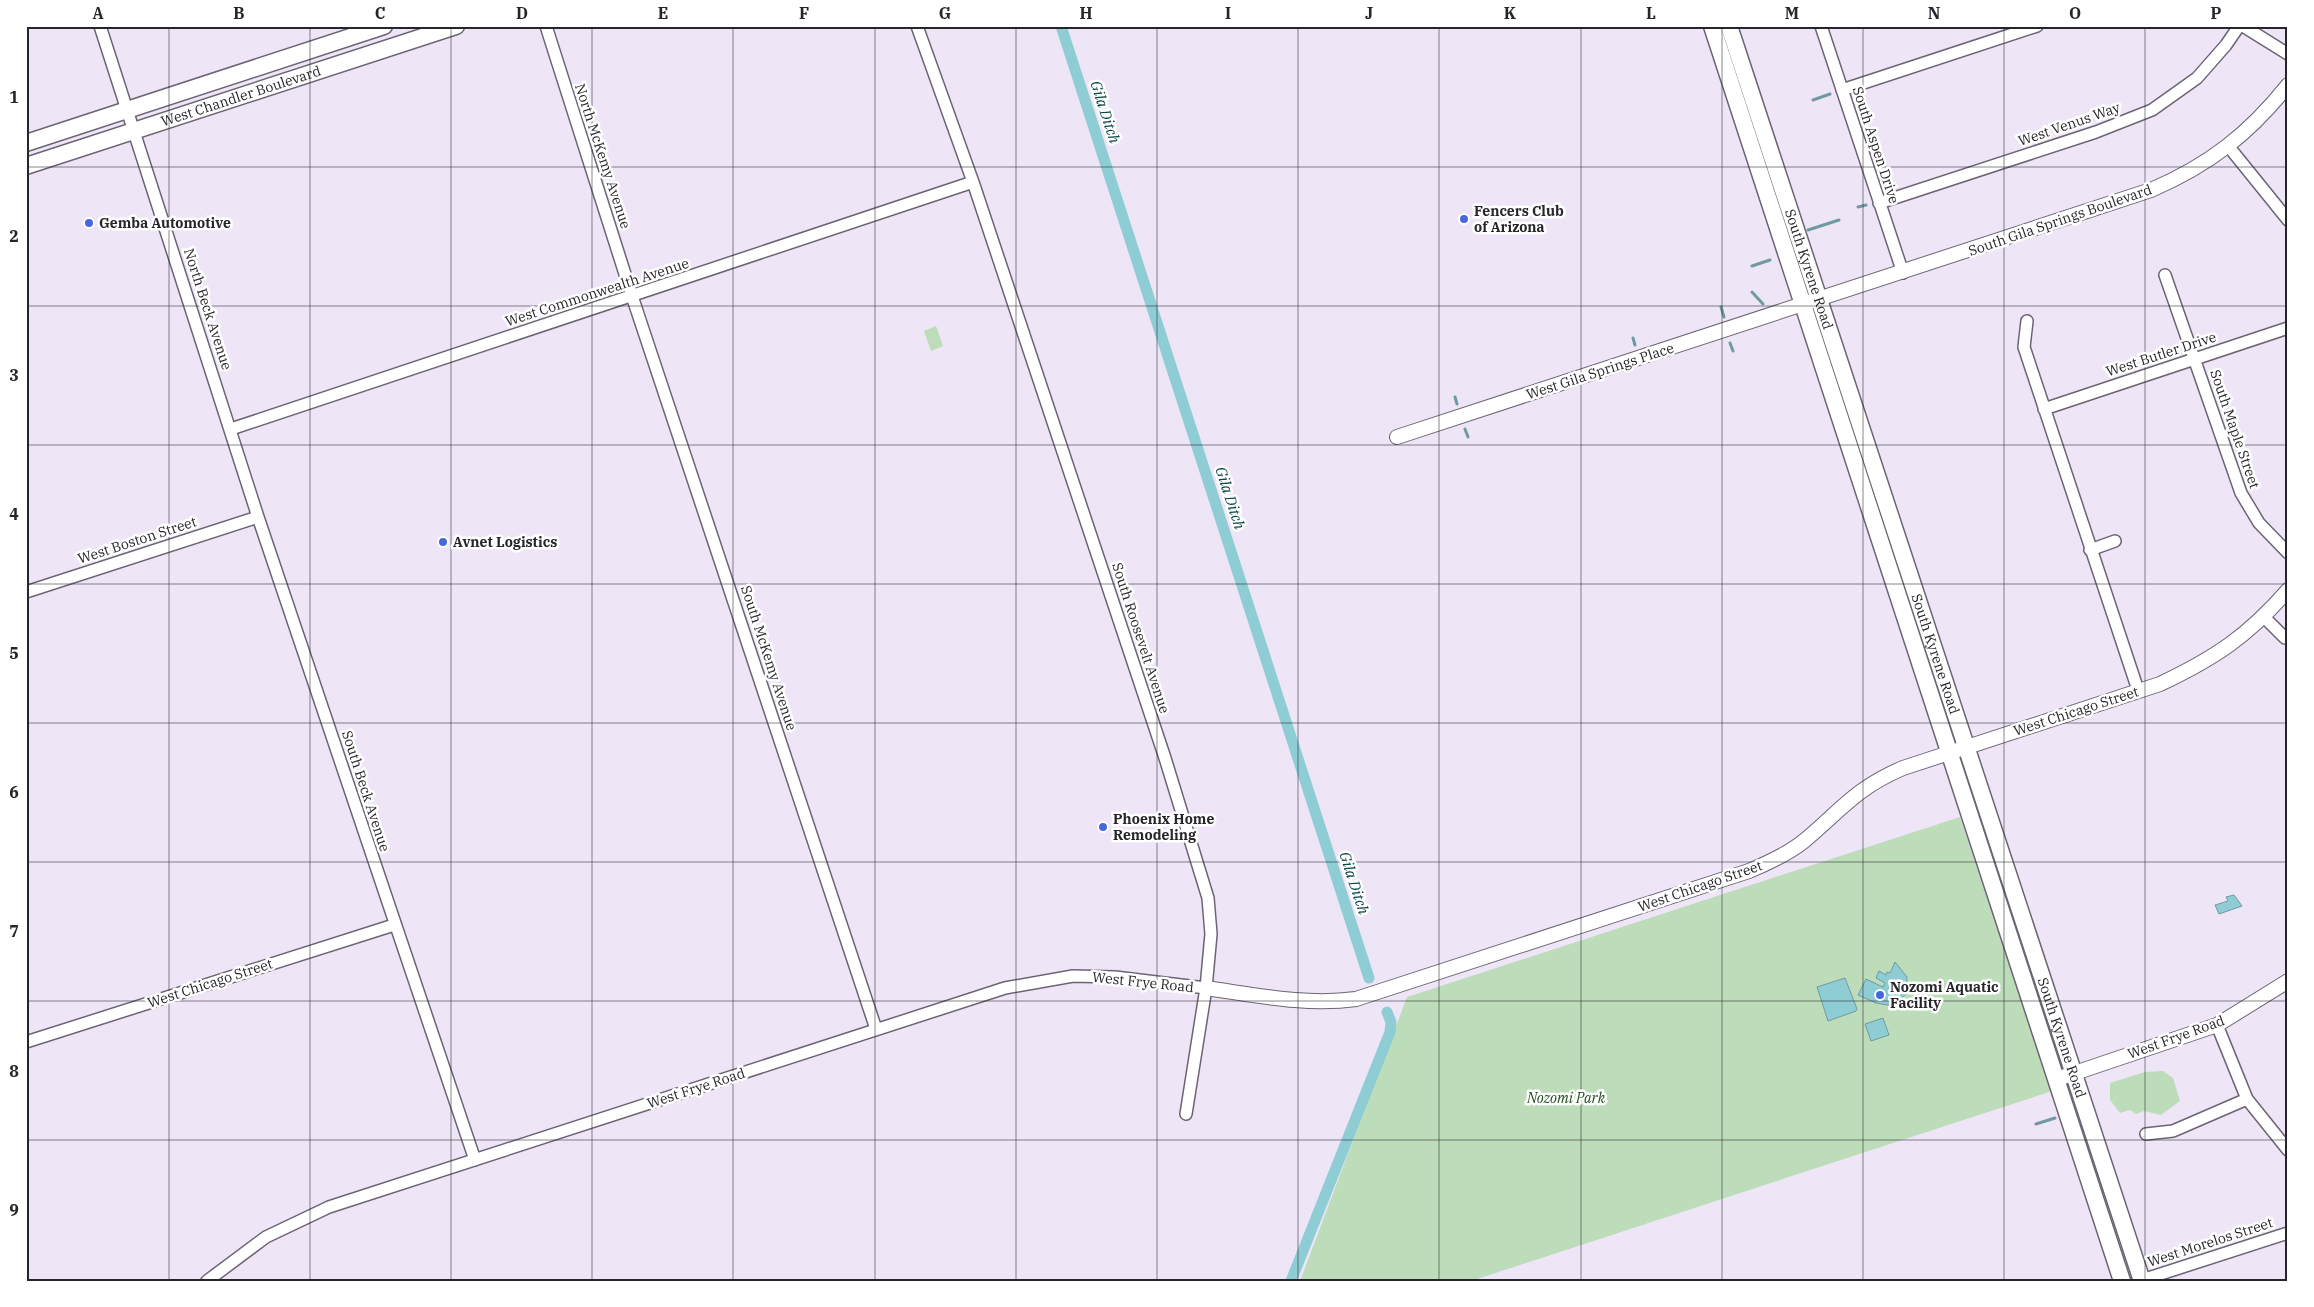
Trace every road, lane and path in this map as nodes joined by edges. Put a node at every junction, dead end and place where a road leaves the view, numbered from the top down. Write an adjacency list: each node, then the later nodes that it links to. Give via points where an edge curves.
1 (100, 26): 15 (street, North Beck Avenue)
2 (384, 26): 15 (main road, West Chandler Boulevard)
3 (456, 26): 16 (main road, West Chandler Boulevard)
4 (546, 26): 25 (street, North McKemy Avenue)
5 (917, 26): 20 (street, South Roosevelt Avenue)
6 (1712, 26): 27 (main road, South Kyrene Road)
7 (1729, 26): 26 (main road, South Kyrene Road)
8 (1821, 26): 14 (street, South Aspen Drive)
9 (2037, 26): 14 (street)
10 (2239, 26): 21 (street, West Venus Way, via 2198,78 2152,110 2096,132)
11 (2243, 26): 12 (street)
12 (2288, 54)
13 (2288, 85): 18 (street, South Gila Springs Boulevard)
14 (1842, 90): 21 (street, South Aspen Drive)
15 (128, 110): 16 (street, North Beck Avenue); 17 (main road, West Chandler Boulevard)
16 (134, 131): 19 (main road, West Chandler Boulevard); 32 (street, North Beck Avenue)
17 (26, 143)
18 (2229, 147): 22 (street); 23 (street, South Gila Springs Boulevard, via 2191,171 2151,190)
19 (26, 166)
20 (973, 182): 25 (street, West Commonwealth Avenue); 47 (street, South Roosevelt Avenue, via 1165,758 1208,898 1211,934)
21 (1880, 203): 23 (street, South Aspen Drive)
22 (2288, 220)
23 (1903, 273): 26 (street, South Gila Springs Boulevard)
24 (2165, 275): 30 (street, South Maple Street)
25 (632, 296): 32 (street, West Commonwealth Avenue); 49 (street, South McKemy Avenue)
26 (1819, 300): 27 (street, South Gila Springs Boulevard); 43 (main road, South Kyrene Road)
27 (1803, 305): 33 (street, West Gila Springs Place); 44 (main road, South Kyrene Road)
28 (2027, 321): 31 (street, via 2024,347)
29 (2288, 328): 30 (street, West Butler Drive)
30 (2195, 359): 31 (street, West Butler Drive); 37 (street, South Maple Street, via 2241,493 2259,523)
31 (2044, 409): 36 (street)
32 (231, 430): 34 (street, South Beck Avenue)
33 (1397, 437)
34 (258, 517): 39 (street, West Boston Street); 45 (street, South Beck Avenue)
35 (2115, 541): 36 (street)
36 (2090, 550): 42 (street)
37 (2288, 553)
38 (2288, 590): 40 (street, West Chicago Street)
39 (26, 592)
40 (2264, 617): 41 (street); 42 (street, West Chicago Street, via 2198,666 2160,684)
41 (2285, 638)
42 (2138, 690): 43 (street, West Chicago Street)
43 (1967, 747): 44 (street, West Chicago Street); 51 (main road, South Kyrene Road)
44 (1949, 752): 47 (street, West Chicago Street, via 1881,777 1851,798 1786,854 1750,871 1385,992 1331,1002); 52 (main road, South Kyrene Road)
45 (394, 924): 50 (street, West Chicago Street); 57 (street, South Beck Avenue)
46 (2288, 981): 48 (street, West Frye Road)
47 (1206, 988): 49 (street, West Frye Road, via 1115,977 1073,976 1006,988); 54 (street, South Roosevelt Avenue)
48 (2217, 1025): 51 (street, West Frye Road); 53 (street)
49 (876, 1029): 57 (street, West Frye Road)
50 (26, 1042)
51 (2072, 1074): 52 (street, West Frye Road); 59 (main road, South Kyrene Road)
52 (2057, 1079): 61 (main road, South Kyrene Road)
53 (2247, 1099): 55 (street, via 2173,1131); 56 (street)
54 (1186, 1114)
55 (2146, 1134)
56 (2288, 1150)
57 (475, 1160): 60 (street, West Frye Road, via 329,1207 295,1222 266,1237)
58 (2288, 1233): 59 (street, West Morelos Street)
59 (2142, 1280)
60 (207, 1281)
61 (2122, 1281)

